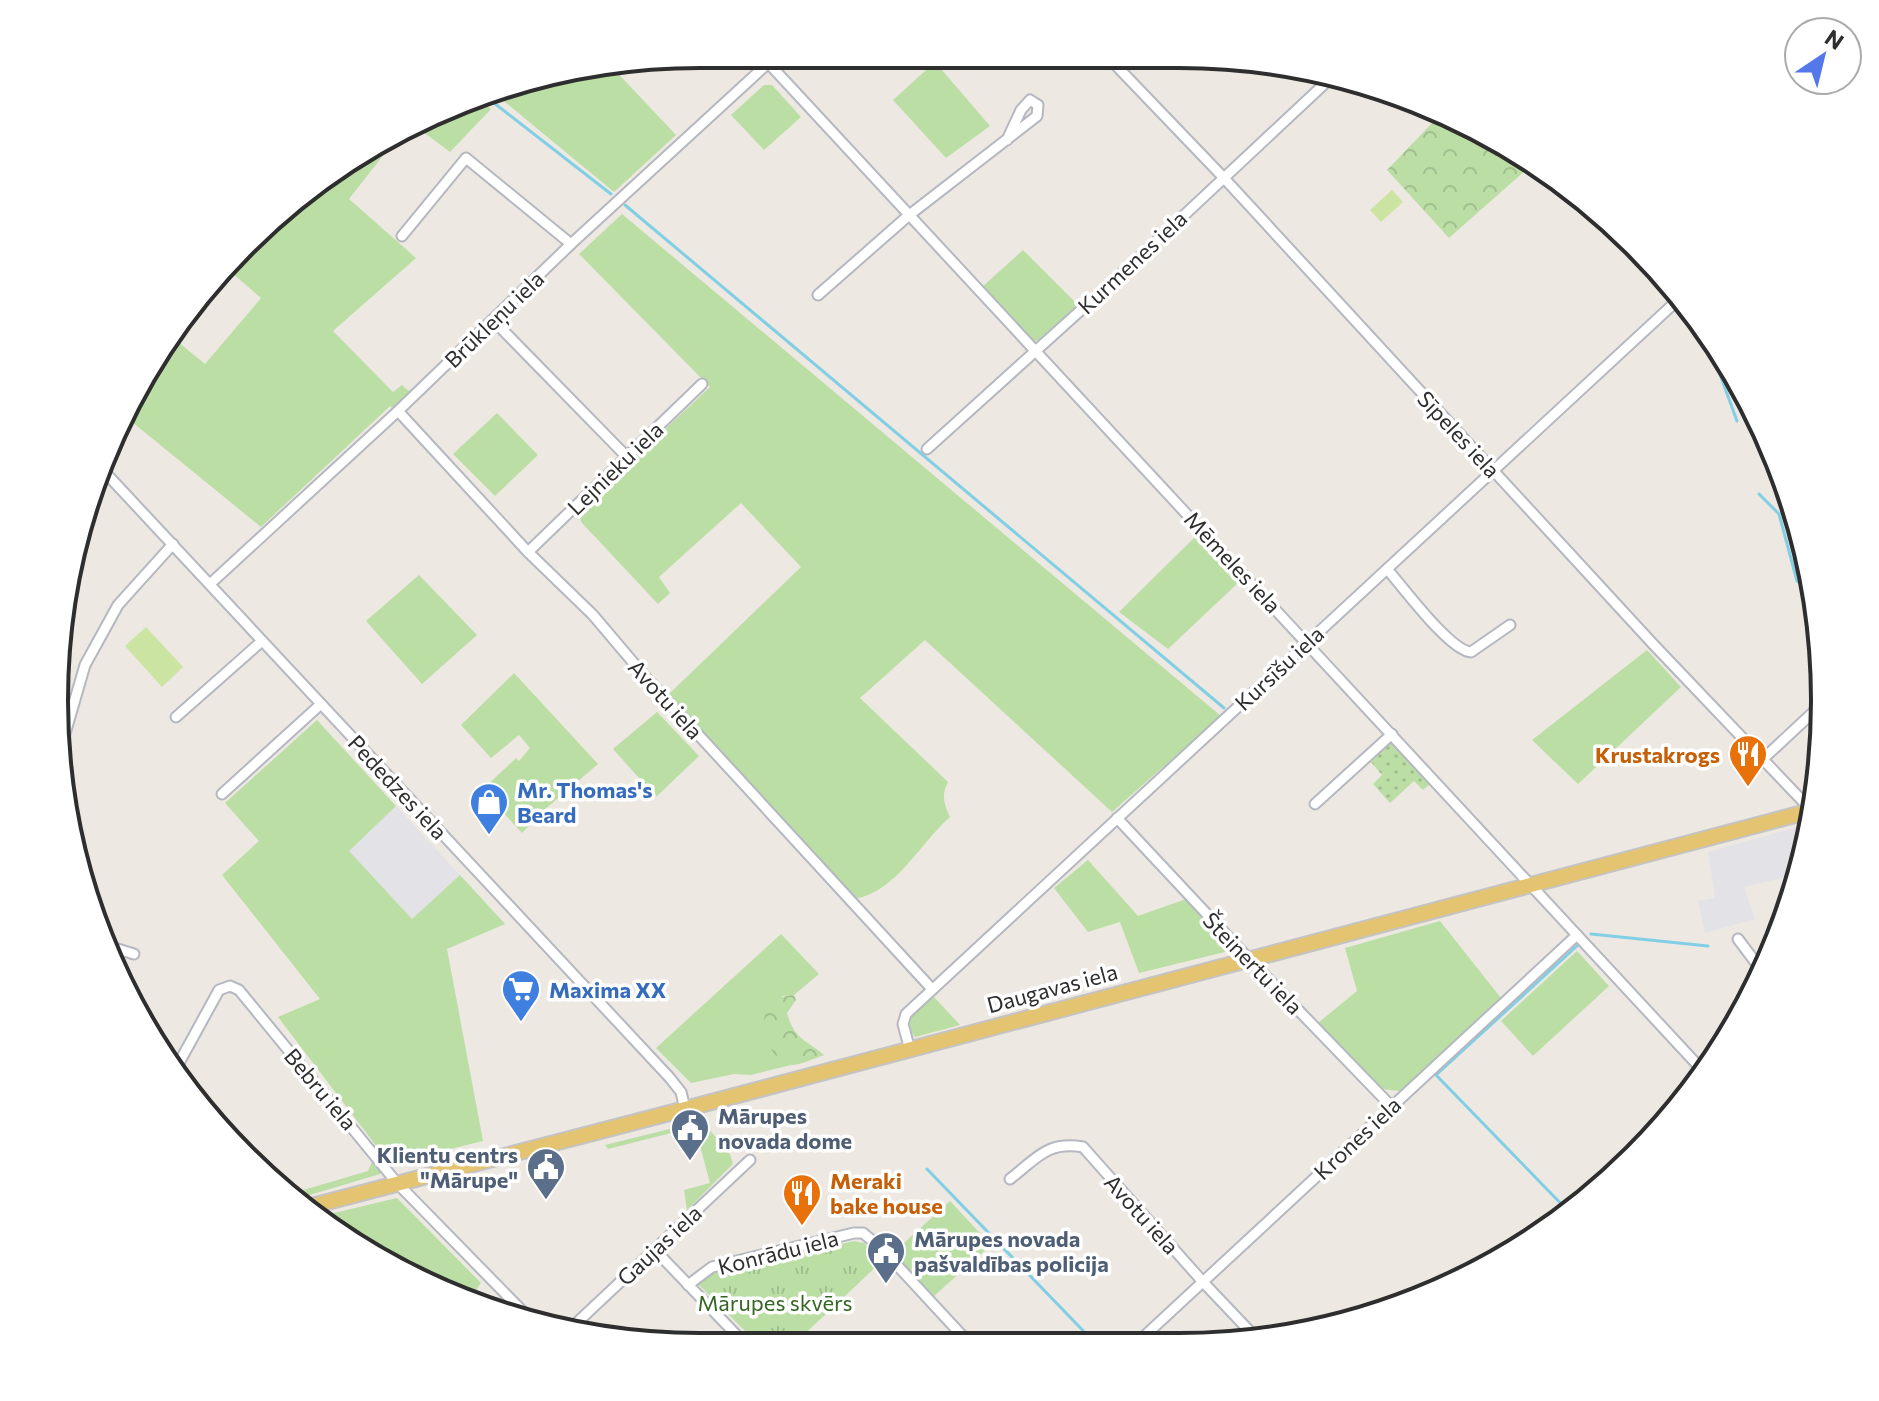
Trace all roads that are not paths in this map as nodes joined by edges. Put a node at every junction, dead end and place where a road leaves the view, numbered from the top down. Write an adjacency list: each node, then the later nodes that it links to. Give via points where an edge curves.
1 (763, 68): 9 (street, Brūkleņu iela)
2 (773, 68): 7 (street, Mēmeles iela)
3 (1118, 68): 6 (street, Sīpeles iela)
4 (1323, 85): 6 (street, Kurmenes iela)
5 (1007, 140): 7 (street)
6 (1223, 177): 13 (street, Kurmenes iela); 18 (street, Sīpeles iela)
7 (908, 216): 10 (street); 13 (street, Mēmeles iela)
8 (402, 236): 9 (street, via 466,158)
9 (571, 244): 12 (street, Brūkleņu iela)
10 (818, 295)
11 (1672, 305): 18 (street, Kursīšu iela)
12 (493, 320): 15 (street, Brūkleņu iela); 17 (street)
13 (1034, 352): 16 (street, Kurmenes iela); 26 (street, Mēmeles iela)
14 (702, 384): 17 (street, Lejnieku iela)
15 (398, 411): 21 (street, Avotu iela); 23 (street, Brūkleņu iela)
16 (927, 449)
17 (627, 457): 21 (street, Lejnieku iela)
18 (1493, 471): 22 (street, Kursīšu iela); 32 (street, Sīpeles iela)
19 (109, 477): 20 (street, Pededzes iela)
20 (173, 544): 23 (street, Pededzes iela); 30 (street, via 118,605 85,665)
21 (528, 552): 45 (street, Avotu iela, via 593,615)
22 (1387, 569): 24 (street, via 1465,652); 26 (street, Kursīšu iela)
23 (210, 584): 25 (street, Pededzes iela)
24 (1510, 625)
25 (262, 641): 27 (street, Pededzes iela); 29 (street)
26 (1308, 642): 31 (street, Mēmeles iela); 37 (street, Kursīšu iela)
27 (321, 704): 33 (street); 50 (street, Pededzes iela, via 669,1077 681,1092)
28 (1811, 715): 32 (street)
29 (176, 717)
30 (69, 722)
31 (1392, 734): 35 (street); 38 (street, Mēmeles iela)
32 (1763, 759): 34 (street, Sīpeles iela)
33 (222, 794)
34 (1803, 801)
35 (1315, 804)
36 (1801, 814): 38 (main road, Daugavas iela)
37 (1117, 818): 43 (street, Šteinertu iela); 45 (street, Kursīšu iela)
38 (1533, 884): 39 (street, Mēmeles iela); 43 (main road, Daugavas iela)
39 (1577, 935): 48 (street, Mēmeles iela); 49 (street, Krones iela)
40 (1738, 939): 44 (street)
41 (119, 949): 42 (street)
42 (134, 954)
43 (1248, 958): 46 (main road, Daugavas iela); 49 (street, Šteinertu iela)
44 (1755, 961)
45 (932, 989): 46 (street, Kursīšu iela, via 903,1019)
46 (910, 1050): 50 (main road, Daugavas iela)
47 (181, 1060): 53 (street, Bebru iela, via 219,990 239,990)
48 (1696, 1063)
49 (1391, 1106): 56 (street, Krones iela)
50 (685, 1109): 53 (main road, Daugavas iela)
51 (750, 1160): 55 (street, Gaujas iela)
52 (1010, 1179): 56 (street, Avotu iela, via 1052,1147 1083,1147)
53 (397, 1183): 54 (main road, Daugavas iela); 58 (street, Bebru iela)
54 (318, 1204)
55 (654, 1249): 57 (street, Konrādu iela); 59 (street, Gaujas iela)
56 (1203, 1282): 60 (street, Avotu iela); 63 (street, Krones iela)
57 (688, 1285): 61 (street, Konrādu iela); 62 (street, Konrādu iela, via 712,1267 863,1233)
58 (516, 1305)
59 (578, 1321)
60 (1248, 1329)
61 (734, 1333)
62 (960, 1333)
63 (1148, 1333)

